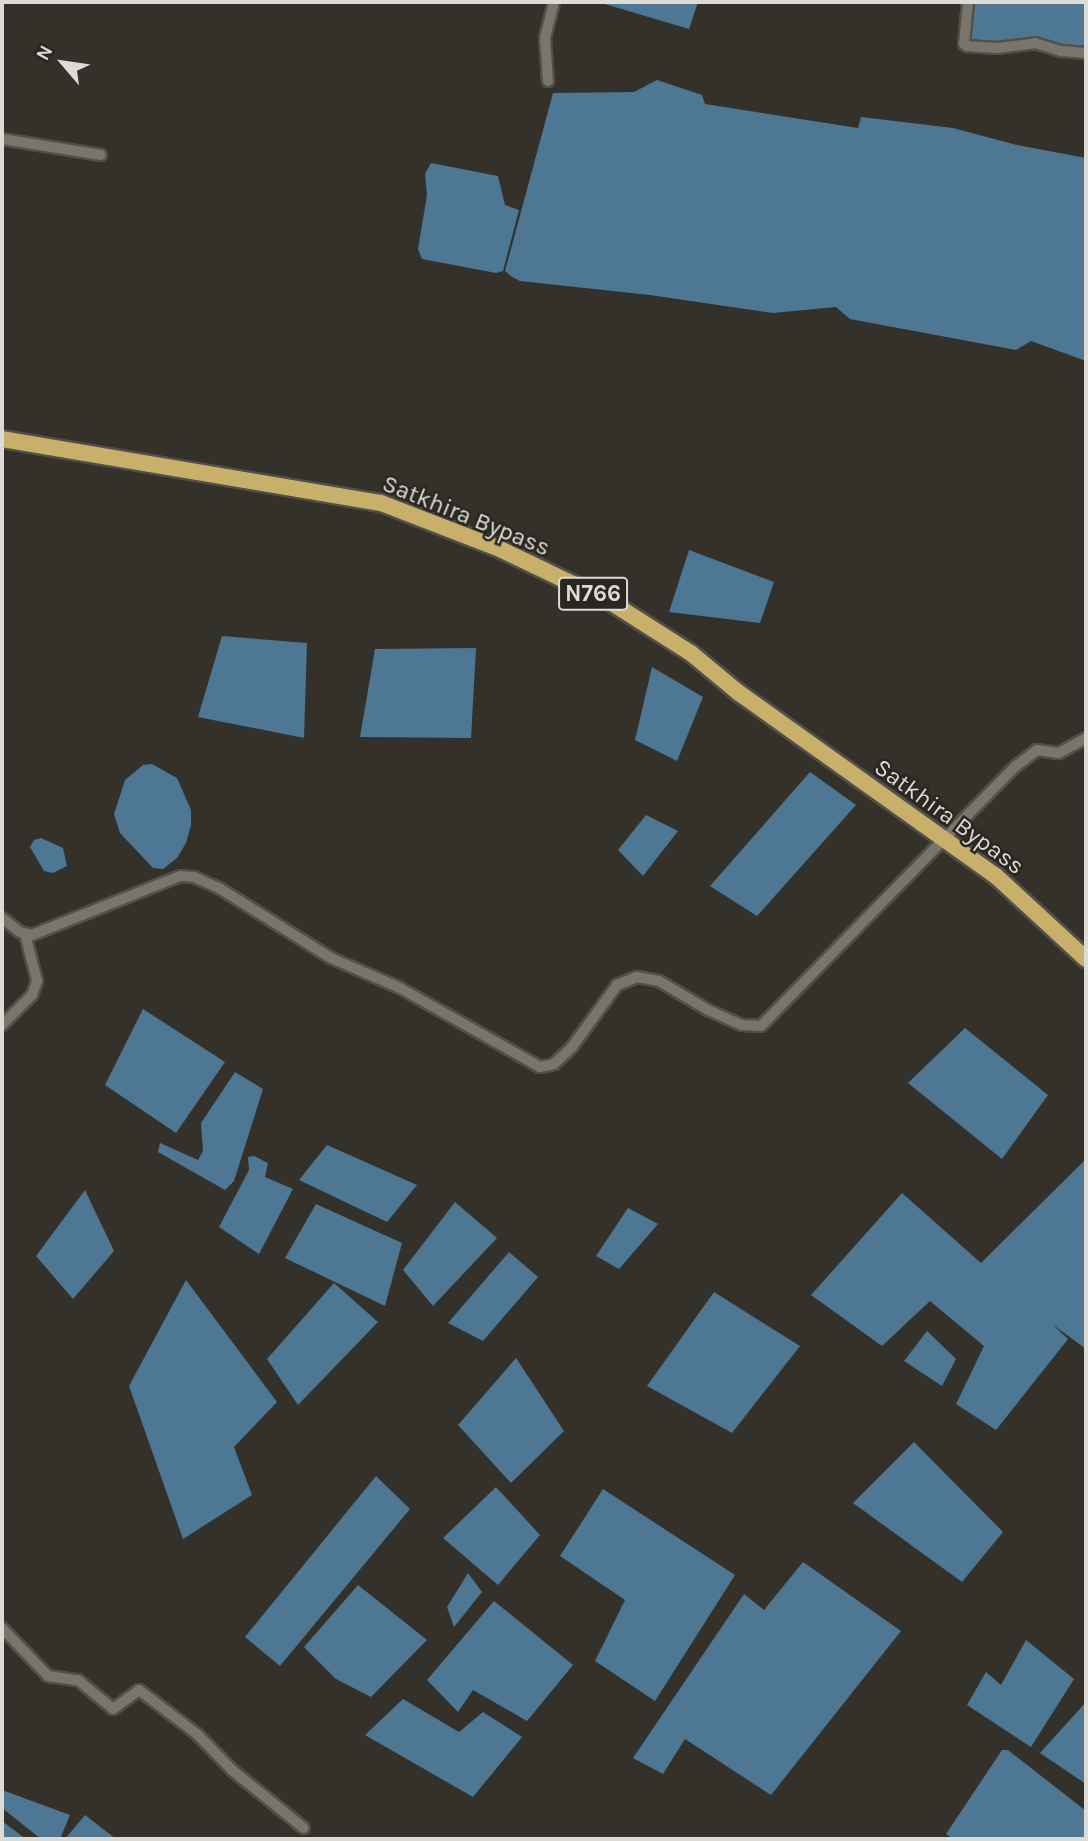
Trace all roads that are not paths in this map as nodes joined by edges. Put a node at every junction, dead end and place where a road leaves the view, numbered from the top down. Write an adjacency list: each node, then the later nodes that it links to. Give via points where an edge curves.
1 (554, 2): 4 (street, via 545,38)
2 (968, 2): 3 (street, via 967,47 1035,43)
3 (1086, 53)
4 (548, 81)
5 (2, 139): 6 (street)
6 (101, 155)
7 (2, 439): 9 (highway, Satkhira Bypass / N766, via 381,503 500,549 612,603 692,654)
8 (1086, 738): 9 (street, via 1059,753 1037,750)
9 (943, 840): 11 (street, via 761,1026 742,1025 659,981 636,977 617,985 554,1064 540,1067 400,988 331,958 194,877 180,876 46,930); 12 (highway, Satkhira Bypass / N766, via 996,876)
10 (2, 918): 11 (street)
11 (25, 934): 13 (street, via 37,981 32,995)
12 (1086, 959)
13 (2, 1025)
14 (2, 1628): 15 (street, via 48,1676 78,1681 113,1709 139,1690)
15 (304, 1828)

